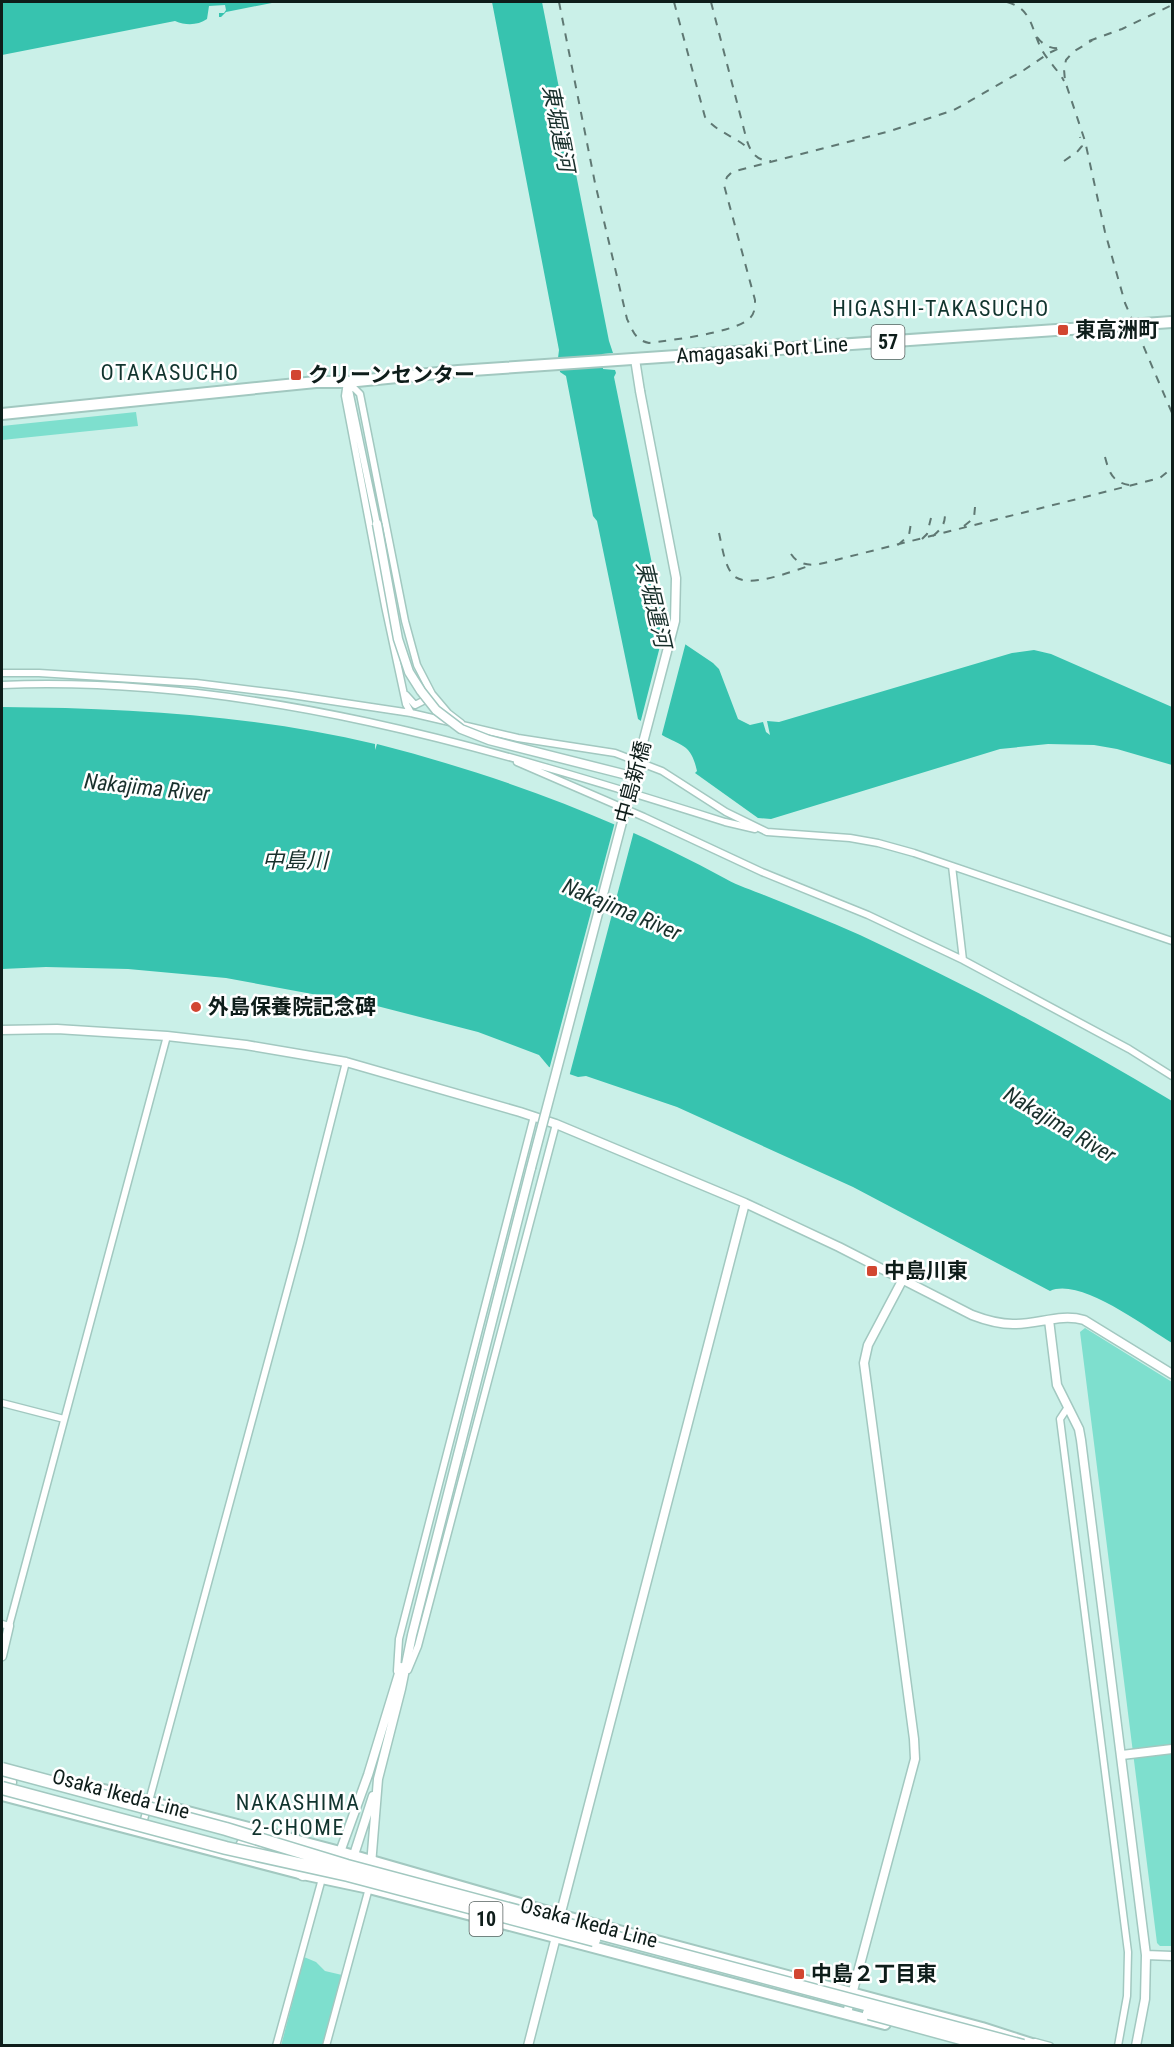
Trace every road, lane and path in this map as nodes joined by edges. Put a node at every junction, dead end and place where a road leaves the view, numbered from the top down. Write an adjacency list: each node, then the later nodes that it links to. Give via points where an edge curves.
1 (1173, 322): 2 (main road, Amagasaki Port Line / 57)
2 (635, 359): 3 (main road, Amagasaki Port Line / 57); 13 (street, 中島新橋, bridge, via 676,578 675,621)
3 (348, 382): 4 (main road, 57, via 304,383); 5 (street); 7 (street, via 360,394 405,621); 8 (street, via 345,396)
4 (2, 414)
5 (377, 525): 13 (street, bridge, via 398,639 409,672 436,710 461,729 489,740)
6 (2, 673): 10 (street, via 196,683)
7 (424, 681): 8 (street, via 426,697 415,705 408,700); 11 (street, via 448,713)
8 (401, 682): 10 (street)
9 (2, 685): 12 (street, via 110,687 272,702)
10 (411, 713): 11 (street)
11 (467, 726): 14 (street, via 636,759 662,771 726,813)
12 (491, 751): 14 (street); 17 (street)
13 (635, 777): 33 (street, 中島新橋, bridge)
14 (767, 832): 15 (street, via 878,843)
15 (952, 866): 16 (street); 17 (street)
16 (1173, 940)
17 (963, 960): 21 (street)
18 (2, 1030): 19 (street, via 57,1029)
19 (166, 1036): 20 (street); 30 (street)
20 (346, 1062): 22 (street); 42 (street)
21 (1173, 1076)
22 (534, 1116): 23 (street); 33 (street, via 399,1639)
23 (556, 1124): 24 (street); 33 (street, via 418,1647)
24 (745, 1203): 25 (street); 50 (street)
25 (903, 1279): 26 (street, via 987,1320 1014,1324); 54 (street, via 868,1345 864,1363 915,1759)
26 (1049, 1320): 27 (street, via 1084,1320); 29 (street, via 1056,1379)
27 (1173, 1374)
28 (2, 1403): 30 (street)
29 (1068, 1407): 35 (street, via 1081,1440); 65 (street, via 1060,1419 1128,1953 1127,1996)
30 (64, 1419): 31 (street)
31 (5, 1625): 32 (street)
32 (2, 1656)
33 (400, 1681): 38 (street); 44 (street)
34 (1173, 1749): 35 (street)
35 (1122, 1755): 52 (street)
36 (2, 1763): 42 (main road, Osaka Ikeda Line / 10)
37 (2, 1770): 62 (highway, bridge)
38 (378, 1779): 45 (street); 46 (street)
39 (2, 1780): 47 (highway, via 243,1844 268,1852)
40 (2, 1788): 61 (highway, bridge, via 226,1848 348,1875)
41 (2, 1795): 43 (main road, Osaka Ikeda Line / 10)
42 (148, 1802): 43 (street); 44 (main road, Osaka Ikeda Line / 10)
43 (140, 1832): 47 (main road, Osaka Ikeda Line / 10)
44 (340, 1852): 45 (main road, Osaka Ikeda Line / 10); 48 (street)
45 (355, 1856): 46 (main road, Osaka Ikeda Line / 10); 48 (street, via 342,1872)
46 (371, 1861): 49 (street); 50 (main road, Osaka Ikeda Line / 10)
47 (303, 1874): 48 (main road, Osaka Ikeda Line / 10)
48 (321, 1878): 49 (main road, Osaka Ikeda Line / 10); 57 (street)
49 (369, 1888): 51 (main road, Osaka Ikeda Line / 10); 58 (street)
50 (560, 1915): 51 (street); 54 (main road, Osaka Ikeda Line / 10)
51 (557, 1937): 55 (main road, Osaka Ikeda Line / 10); 59 (street)
52 (1146, 1955): 53 (street); 66 (street, via 1145,1999)
53 (1173, 1956)
54 (852, 1993): 55 (street); 56 (main road, Osaka Ikeda Line / 10)
55 (846, 2013): 60 (main road, Osaka Ikeda Line / 10)
56 (982, 2028): 63 (main road, Osaka Ikeda Line / 10); 64 (street)
57 (276, 2046)
58 (326, 2046)
59 (528, 2046)
60 (970, 2046)
61 (990, 2046)
62 (1023, 2046)
63 (1038, 2046)
64 (1050, 2046)
65 (1118, 2046)
66 (1136, 2046)

